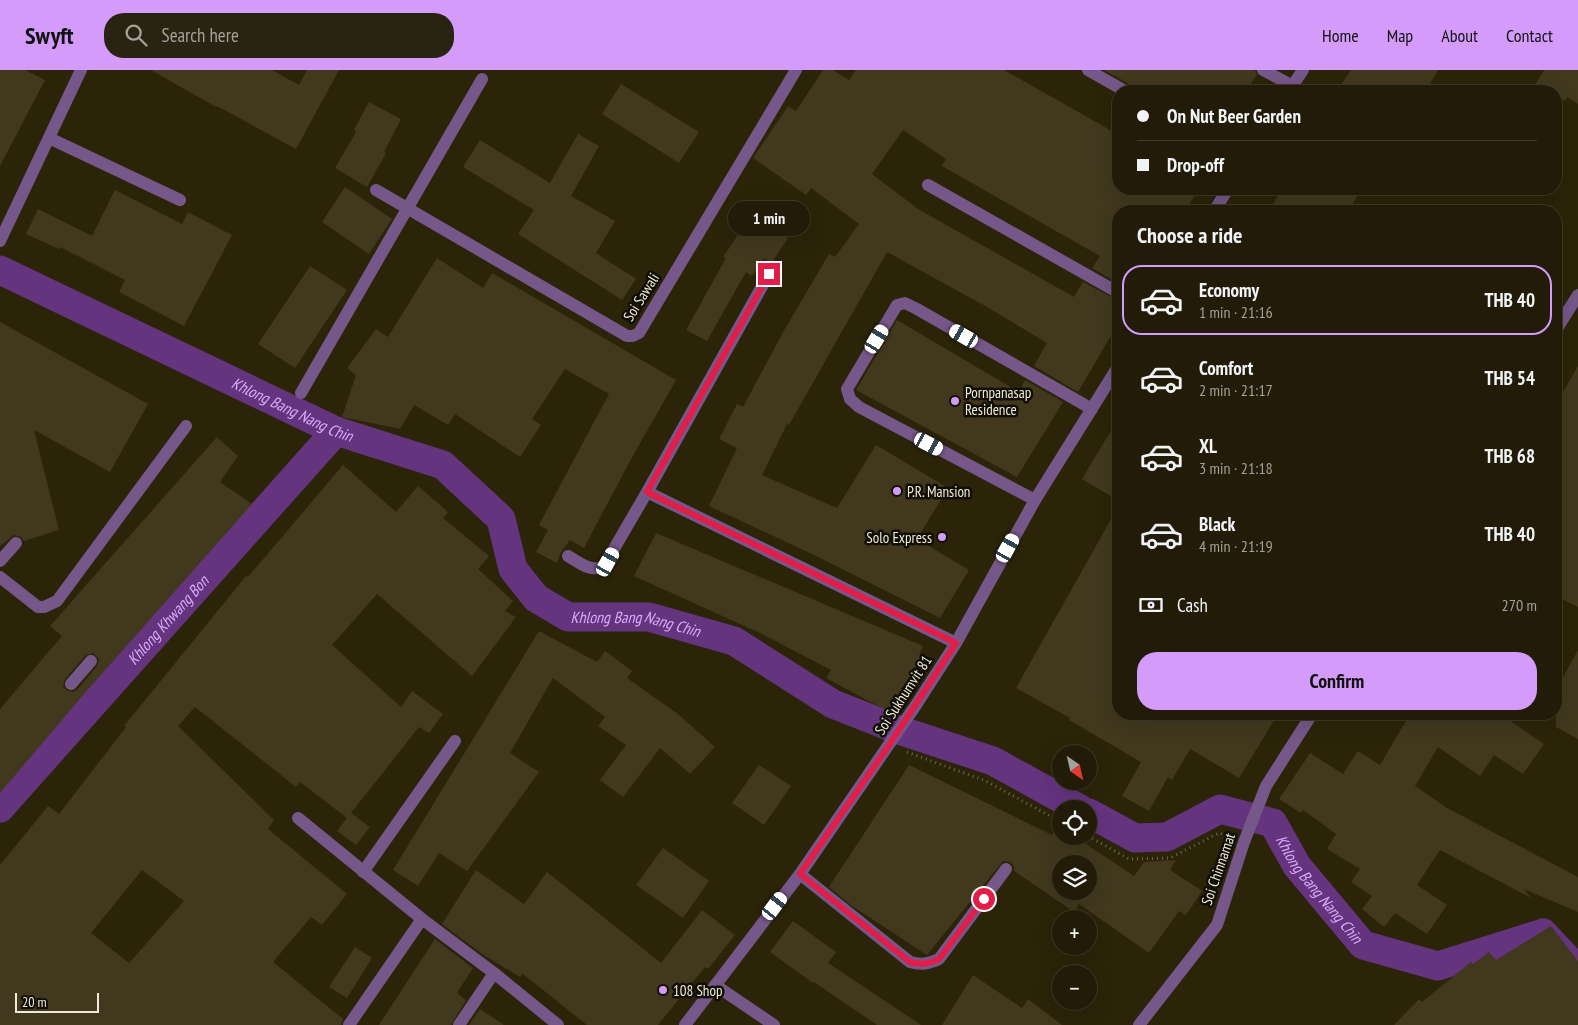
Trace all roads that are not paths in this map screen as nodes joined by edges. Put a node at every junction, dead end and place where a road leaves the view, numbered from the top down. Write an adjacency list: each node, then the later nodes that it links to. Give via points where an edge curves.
1 (81, 70): 10 (street)
2 (796, 70): 14 (street, Soi Sawali, via 640,333 633,336 627,336)
3 (1088, 70): 7 (street)
4 (1263, 70): 8 (street)
5 (1303, 70): 9 (street)
6 (482, 79): 14 (street)
7 (1114, 85)
8 (1285, 85)
9 (1294, 85)
10 (49, 138): 13 (street); 15 (street)
11 (928, 185): 17 (street)
12 (376, 190): 14 (street, Soi Sawali)
13 (180, 200)
14 (409, 208): 21 (street)
15 (0, 240)
16 (769, 274): 24 (street)
17 (1112, 289)
18 (1578, 296): 19 (street)
19 (1562, 321)
20 (1112, 376): 22 (street, Soi Sukhumvit 81)
21 (301, 393)
22 (1092, 409): 25 (street, Soi Sukhumvit 81); 25 (street, via 906,303 896,305 847,389 850,399 859,407)
23 (186, 426): 29 (street, via 57,601 38,607)
24 (647, 492): 27 (street, via 604,566 591,569); 30 (street)
25 (1035, 500): 30 (street, Soi Sukhumvit 81)
26 (16, 543): 28 (street)
27 (568, 556)
28 (0, 561)
29 (0, 577)
30 (956, 643): 38 (street, Soi Sukhumvit 81)
31 (91, 662): 32 (street)
32 (71, 684)
33 (1308, 720): 47 (street, Soi Chinnamat, via 1266,786 1217,925)
34 (455, 740): 37 (street)
35 (298, 818): 37 (street)
36 (1006, 869): 38 (street, via 939,959 920,965 910,962)
37 (363, 872): 39 (street)
38 (800, 874): 41 (street, Soi Sukhumvit 81)
39 (422, 919): 40 (street); 42 (street)
40 (494, 973): 43 (street); 44 (street)
41 (715, 984): 45 (street, Soi Sukhumvit 81); 46 (street)
42 (349, 1025)
43 (459, 1025)
44 (558, 1025)
45 (685, 1025)
46 (774, 1025)
47 (1139, 1025)

